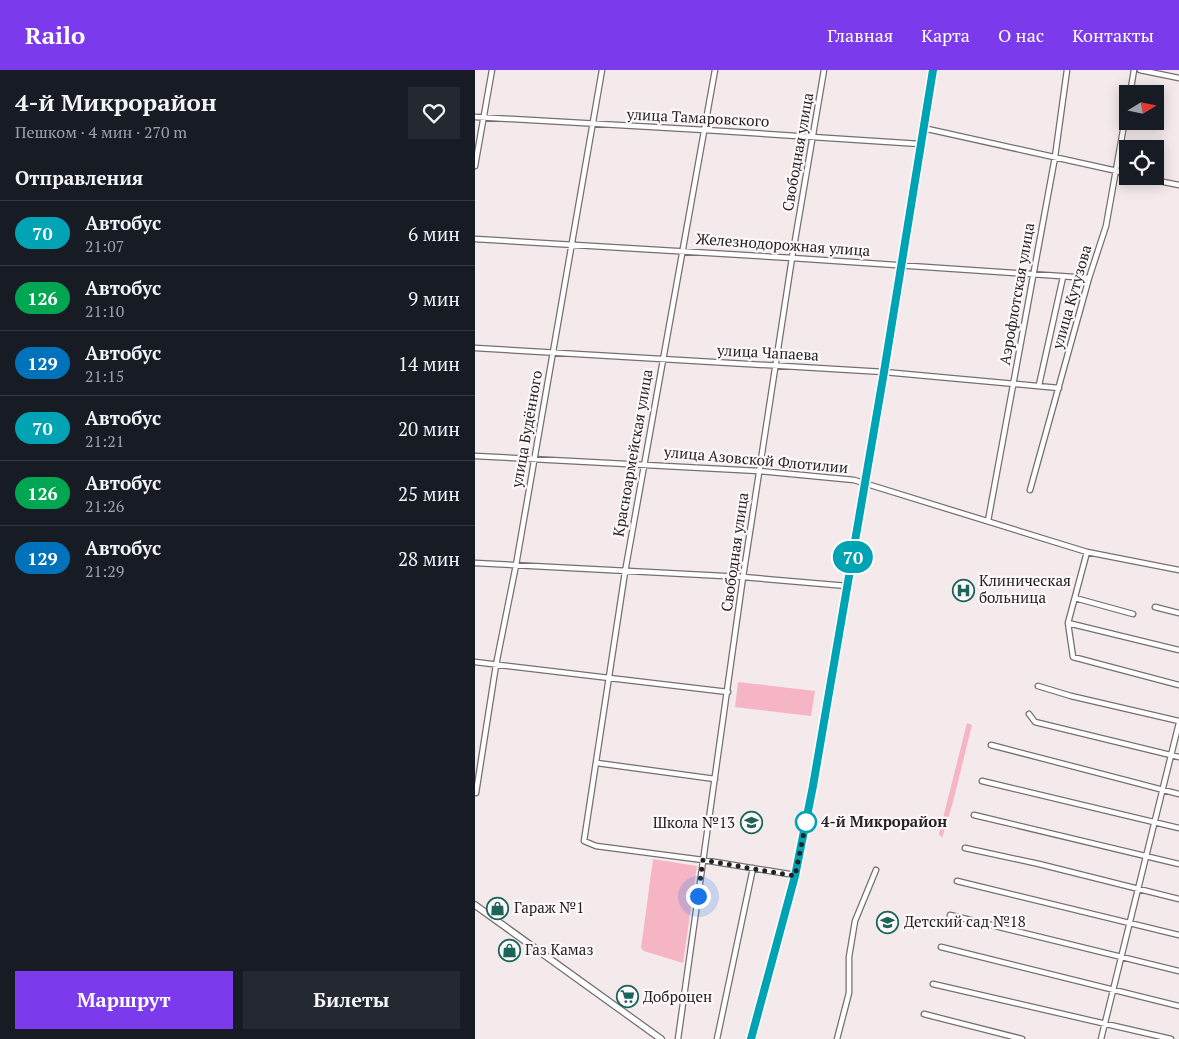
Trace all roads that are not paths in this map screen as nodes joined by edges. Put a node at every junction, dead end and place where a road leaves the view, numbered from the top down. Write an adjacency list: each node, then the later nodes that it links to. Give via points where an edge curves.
1 (492, 70): 12 (street)
2 (602, 70): 13 (street, улица Будённого)
3 (715, 70): 15 (street, Красноармейская улица)
4 (824, 70): 17 (street, Свободная улица)
5 (933, 70): 14 (street)
6 (1067, 70): 19 (street, Аэрофлотская улица)
7 (1134, 70): 10 (street)
8 (1140, 70): 9 (street)
9 (1179, 78)
10 (1132, 85)
11 (475, 117): 12 (street, улица Тамаровского)
12 (483, 118): 13 (street, улица Тамаровского); 20 (street)
13 (593, 124): 15 (street, улица Тамаровского); 26 (street, улица Будённого)
14 (923, 128): 18 (street); 19 (street)
15 (705, 130): 17 (street, улица Тамаровского); 27 (street, Красноармейская улица)
16 (1124, 130): 21 (street, улица Кутузова)
17 (813, 137): 18 (street, улица Тамаровского); 28 (street, Свободная улица)
18 (920, 144): 29 (street)
19 (1055, 157): 21 (street); 30 (street, Аэрофлотская улица)
20 (475, 166)
21 (1117, 171): 32 (street, улица Кутузова, via 1106,226)
22 (1179, 179): 24 (street)
23 (1164, 182): 24 (street)
24 (1178, 185)
25 (475, 239): 26 (street, Железнодорожная улица)
26 (572, 244): 27 (street, Железнодорожная улица); 34 (street, улица Будённого)
27 (683, 252): 28 (street, Железнодорожная улица); 35 (street, Красноармейская улица)
28 (792, 258): 29 (street, Железнодорожная улица); 36 (street, Свободная улица)
29 (901, 266): 30 (street, Железнодорожная улица); 37 (street)
30 (1032, 275): 31 (street, Железнодорожная улица); 38 (street, Аэрофлотская улица)
31 (1063, 277): 32 (street, Железнодорожная улица); 39 (street)
32 (1089, 278): 40 (street, улица Кутузова)
33 (475, 348): 34 (street, улица Чапаева)
34 (554, 353): 35 (street, улица Чапаева); 42 (street, улица Будённого)
35 (662, 359): 36 (street, улица Чапаева); 43 (street, Красноармейская улица)
36 (776, 367): 37 (street, улица Чапаева); 44 (street, Свободная улица)
37 (884, 372): 38 (street, улица Чапаева); 45 (street)
38 (1014, 384): 39 (street, улица Чапаева); 47 (street, Аэрофлотская улица)
39 (1039, 385): 40 (street, улица Чапаева)
40 (1059, 388): 46 (street, улица Кутузова)
41 (475, 456): 42 (street, улица Азовской Флотилии)
42 (534, 459): 43 (street, улица Азовской Флотилии); 50 (street, улица Будённого)
43 (645, 464): 44 (street, улица Азовской Флотилии); 52 (street, Красноармейская улица)
44 (759, 471): 45 (street, улица Азовской Флотилии); 53 (street, Свободная улица)
45 (865, 483): 47 (street, улица Азовской Флотилии); 54 (street)
46 (1030, 490)
47 (988, 521): 48 (street, улица Азовской Флотилии)
48 (1085, 551): 51 (street, улица Азовской Флотилии); 55 (street)
49 (475, 563): 50 (street)
50 (516, 565): 52 (street); 62 (street, улица Будённого)
51 (1179, 570)
52 (625, 572): 53 (street); 63 (street, Красноармейская улица)
53 (743, 577): 54 (street); 66 (street, Свободная улица)
54 (847, 586): 87 (street)
55 (1075, 598): 57 (street); 59 (street)
56 (1155, 607): 58 (street)
57 (1133, 614)
58 (1179, 614)
59 (1068, 623): 60 (street); 64 (street, via 1073,657)
60 (1179, 650)
61 (475, 662): 62 (street)
62 (497, 665): 63 (street); 76 (street, улица Будённого)
63 (610, 678): 66 (street); 72 (street, Красноармейская улица)
64 (1179, 685)
65 (1038, 686): 68 (street)
66 (727, 692): 73 (street, Свободная улица)
67 (1029, 714): 70 (street, via 1035,722)
68 (1179, 722): 70 (street)
69 (991, 745): 75 (street)
70 (1171, 755): 71 (street); 75 (street)
71 (1179, 757)
72 (597, 763): 73 (street); 83 (street, Красноармейская улица, via 584,842)
73 (715, 779): 83 (street, Свободная улица)
74 (982, 781): 79 (street)
75 (1161, 790): 77 (street); 79 (street)
76 (476, 793)
77 (1179, 794)
78 (974, 815): 82 (street)
79 (1155, 823): 80 (street); 82 (street)
80 (1179, 828)
81 (965, 848): 89 (street)
82 (1147, 857): 84 (street); 89 (street)
83 (703, 860): 85 (street); 104 (street, Свободная улица)
84 (1179, 864)
85 (753, 868): 87 (street); 105 (street)
86 (876, 870): 107 (street, via 855,921 849,957 849,992)
87 (795, 876): 106 (street)
88 (957, 881): 93 (street)
89 (1137, 889): 90 (street); 93 (street)
90 (1179, 899)
91 (475, 905): 103 (street)
92 (950, 914): 96 (street)
93 (1129, 923): 94 (street); 96 (street)
94 (1179, 935)
95 (941, 946): 99 (street)
96 (1121, 957): 97 (street); 99 (street)
97 (1179, 971)
98 (933, 984): 102 (street)
99 (1114, 990): 100 (street); 102 (street)
100 (1179, 1006)
101 (924, 1014): 108 (street)
102 (1105, 1024): 109 (street); 110 (street)
103 (661, 1039)
104 (678, 1039)
105 (717, 1039)
106 (751, 1039)
107 (837, 1039)
108 (1022, 1039)
109 (1101, 1039)
110 (1171, 1039)

